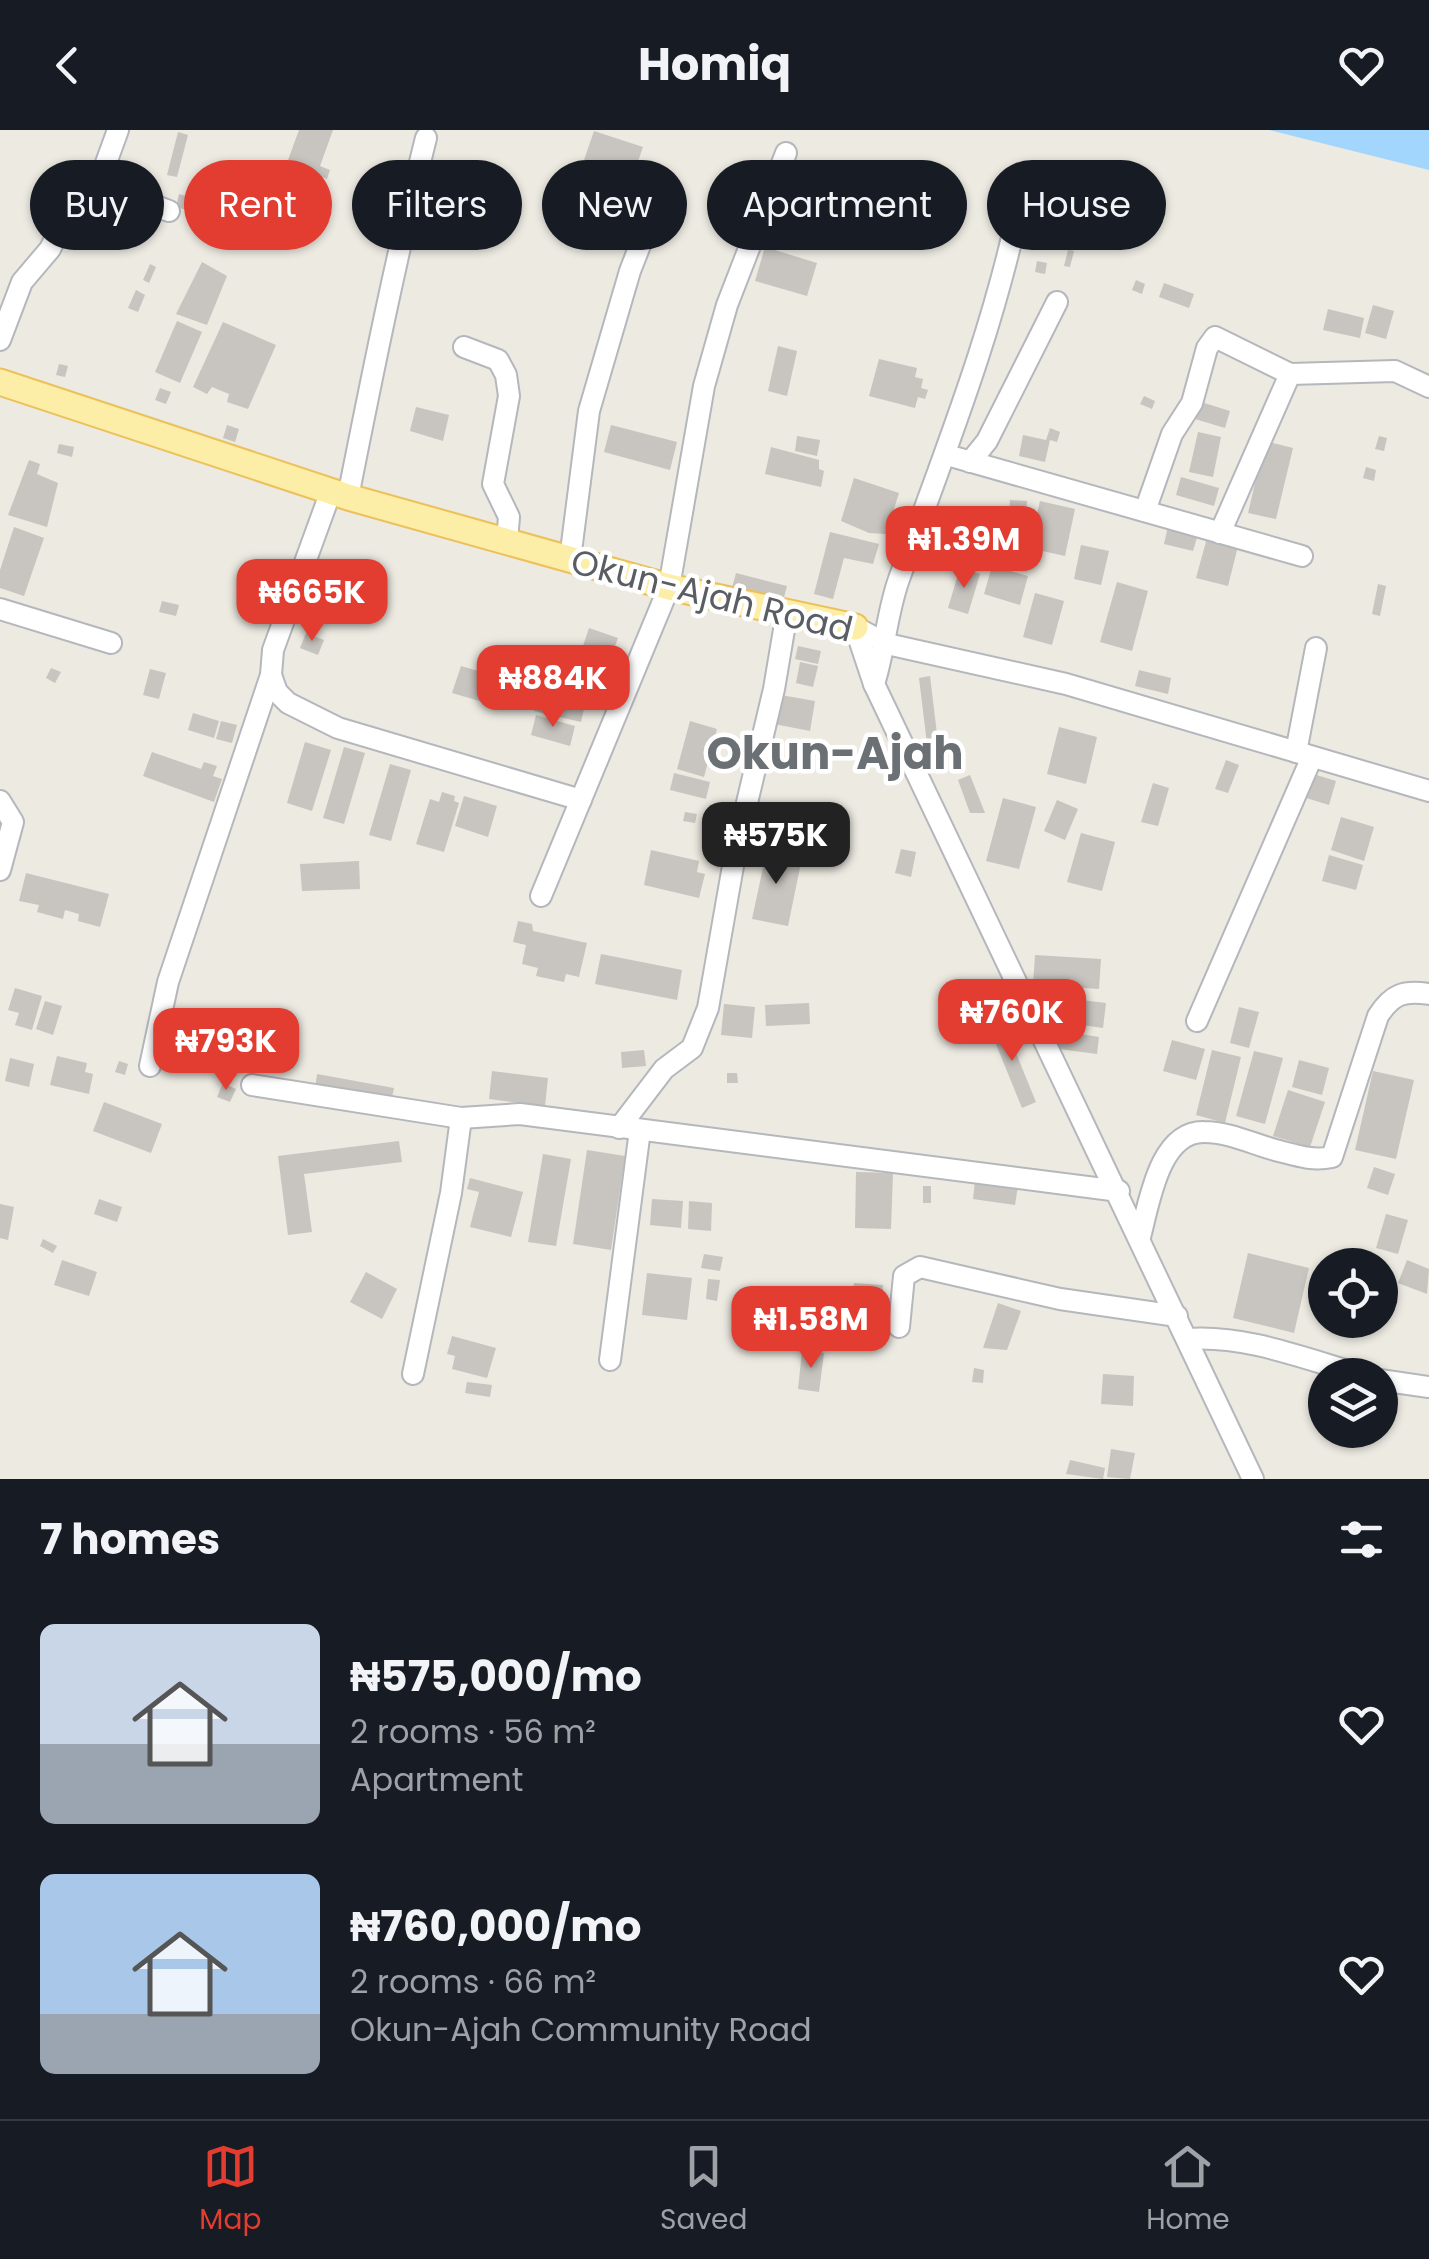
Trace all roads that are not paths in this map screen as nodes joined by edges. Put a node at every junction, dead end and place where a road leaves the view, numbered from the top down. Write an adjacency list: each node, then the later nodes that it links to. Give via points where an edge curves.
1 (118, 130): 4 (street)
2 (426, 138): 18 (street)
3 (786, 153): 24 (street, via 726,305 704,386)
4 (107, 160)
5 (164, 209): 6 (street)
6 (169, 211)
7 (50, 250): 11 (street, via 22,282)
8 (638, 250): 23 (street, via 589,412)
9 (1011, 250): 16 (street)
10 (1057, 302): 17 (street)
11 (0, 340)
12 (464, 347): 21 (street, via 498,360 506,375 509,396 493,484 509,518)
13 (1290, 374): 15 (street, via 1395,371); 19 (street, via 1215,338); 20 (street)
14 (0, 382): 18 (main road, Okun-Ajah Road)
15 (1429, 388)
16 (947, 456): 17 (street); 29 (street, via 897,585)
17 (970, 462): 19 (street)
18 (339, 494): 21 (main road, Okun-Ajah Road); 31 (street, via 273,650)
19 (1145, 512): 20 (street)
20 (1220, 533): 22 (street)
21 (507, 541): 23 (main road, Okun-Ajah Road)
22 (1302, 556)
23 (570, 559): 24 (main road, Okun-Ajah Road)
24 (668, 587): 26 (main road, Okun-Ajah Road); 35 (street)
25 (0, 609): 28 (street)
26 (787, 612): 27 (main road, Okun-Ajah Road); 44 (street, via 708,1008 692,1048 664,1069)
27 (854, 627): 29 (street, Okun-Ajah Road); 32 (street)
28 (111, 643)
29 (887, 644): 32 (street); 33 (street, Okun-Ajah Road, via 1066,684)
30 (1316, 648): 33 (street)
31 (271, 675): 35 (street, via 288,703 338,728); 41 (street, via 168,982)
32 (874, 684): 45 (street)
33 (1304, 754): 34 (street, Okun-Ajah Road); 40 (street)
34 (1429, 790)
35 (581, 800): 38 (street)
36 (0, 802): 37 (street, via 13,822)
37 (0, 870)
38 (541, 896)
39 (1429, 994): 46 (street, via 1390,998 1378,1016 1332,1157 1316,1160 1213,1133 1182,1137 1156,1178)
40 (1197, 1021)
41 (150, 1066)
42 (252, 1085): 43 (street)
43 (461, 1118): 44 (street, via 520,1114); 52 (street)
44 (630, 1129): 45 (street); 50 (street)
45 (1119, 1191): 46 (street)
46 (1140, 1236): 47 (street)
47 (1177, 1316): 48 (street, via 1060,1300 920,1267 904,1276); 49 (street)
48 (899, 1326)
49 (1188, 1340): 51 (street, via 1219,1337); 55 (street)
50 (610, 1360)
51 (1308, 1361)
52 (413, 1374)
53 (1398, 1383): 54 (street)
54 (1429, 1388)
55 (1253, 1479)

